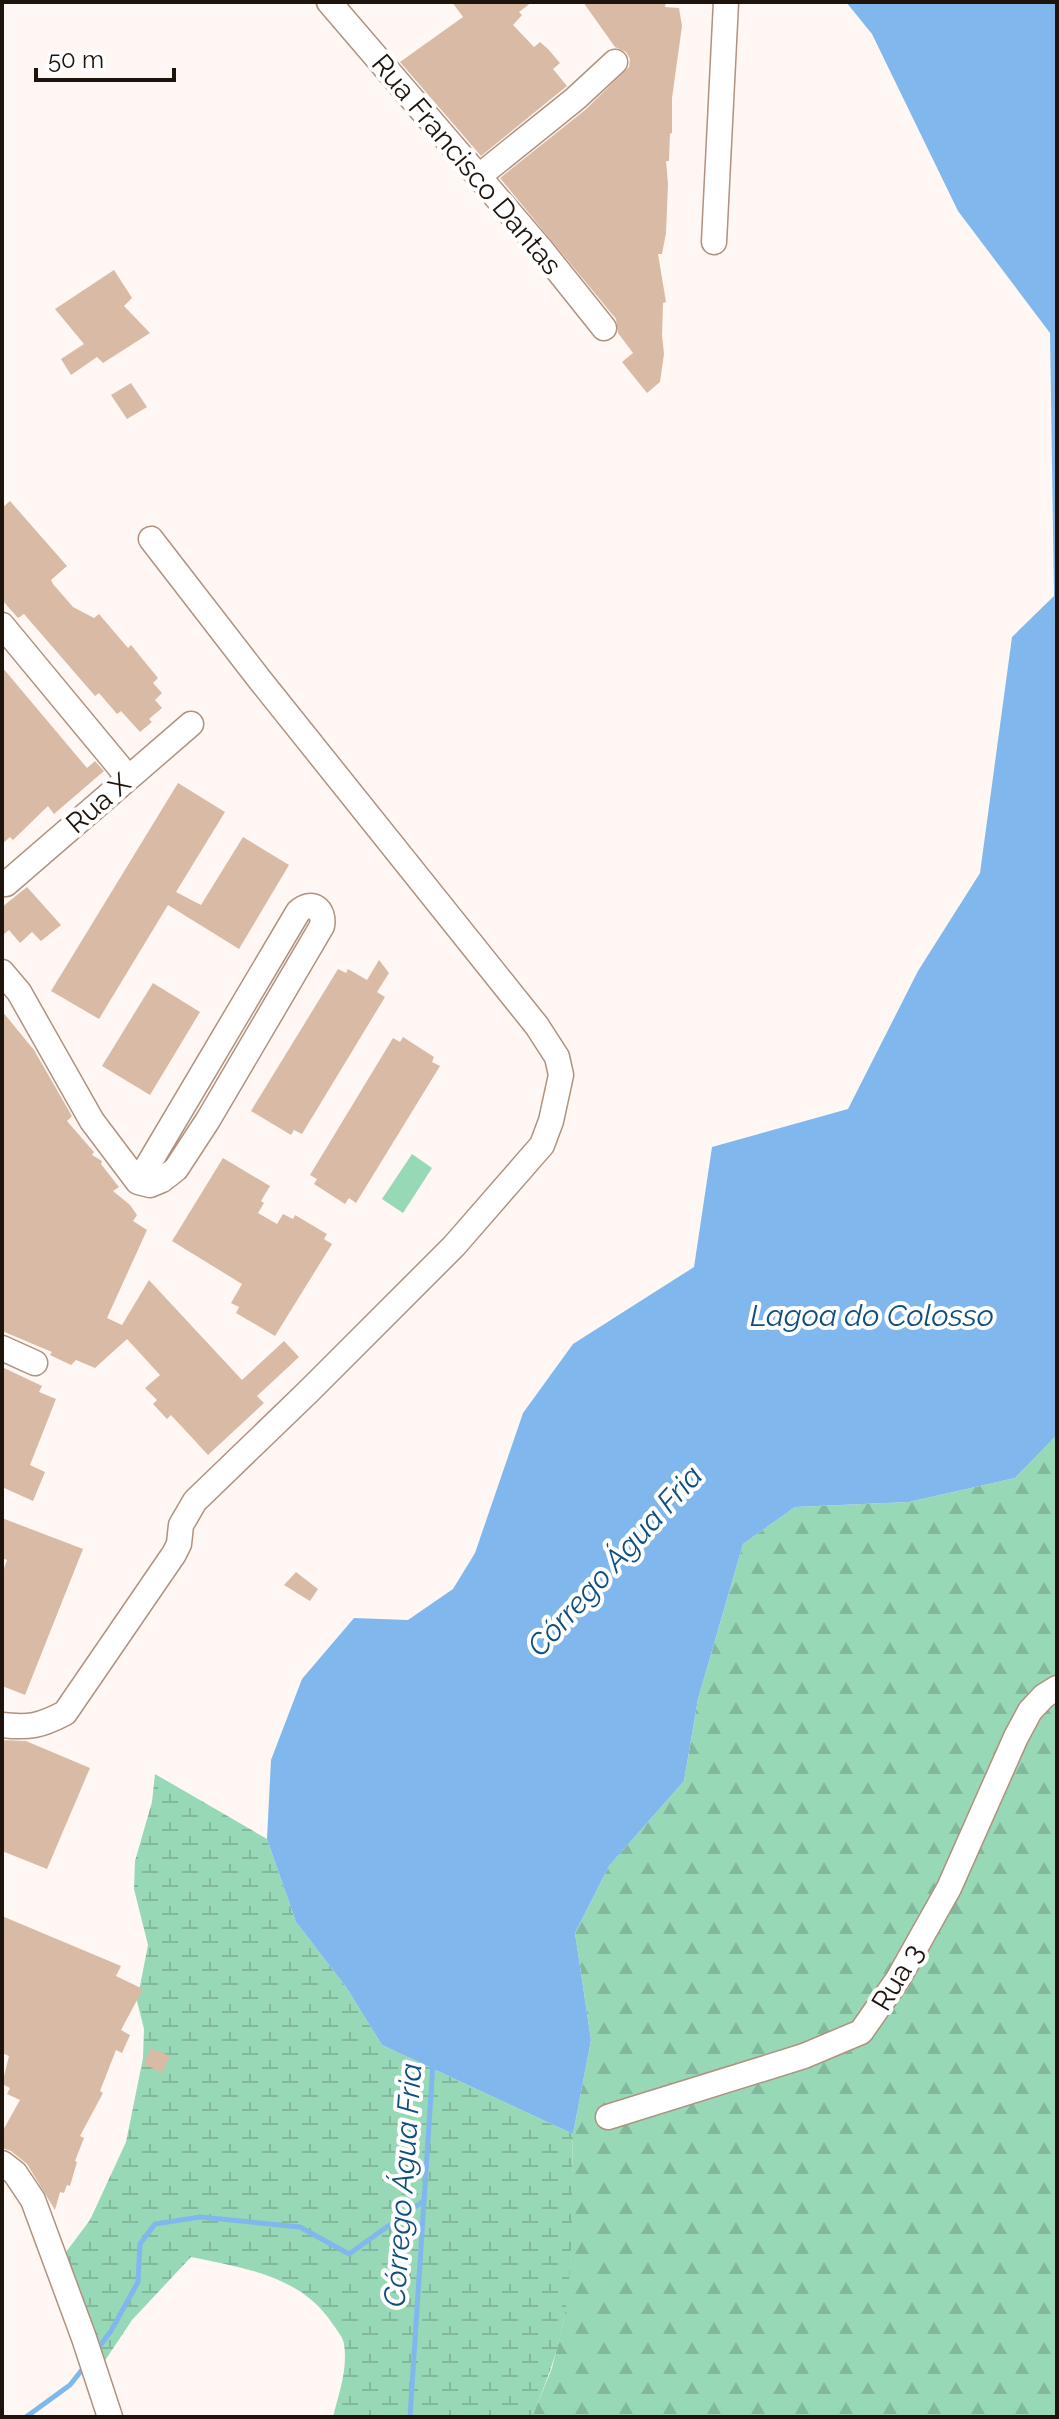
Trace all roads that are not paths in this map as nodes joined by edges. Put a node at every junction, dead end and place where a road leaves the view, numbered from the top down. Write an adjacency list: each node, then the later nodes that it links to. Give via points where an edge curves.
1 (329, 2): 4 (street, Rua Francisco Dantas)
2 (726, 2): 5 (street)
3 (615, 62): 4 (street)
4 (478, 177): 6 (street, Rua Francisco Dantas)
5 (714, 242)
6 (604, 328)
7 (151, 539): 17 (street, via 537,1026 557,1057 561,1075 542,1145 454,1246 195,1501 181,1525 174,1554 65,1713 29,1727)
8 (2, 625): 10 (street)
9 (191, 724): 10 (street, Rua X)
10 (127, 776): 11 (street, Rua X)
11 (3, 884)
12 (2, 972): 13 (street, via 19,992 92,1121)
13 (138, 1182): 13 (street, via 150,1185 176,1169 322,926 320,910 312,905 298,912)
14 (2, 1348): 15 (street)
15 (35, 1363)
16 (1057, 1688): 18 (street, Rua 3, via 1023,1724 949,1888 861,2032 804,2056)
17 (2, 1725)
18 (608, 2117)
19 (2, 2163): 20 (street, via 33,2200)
20 (110, 2417)

